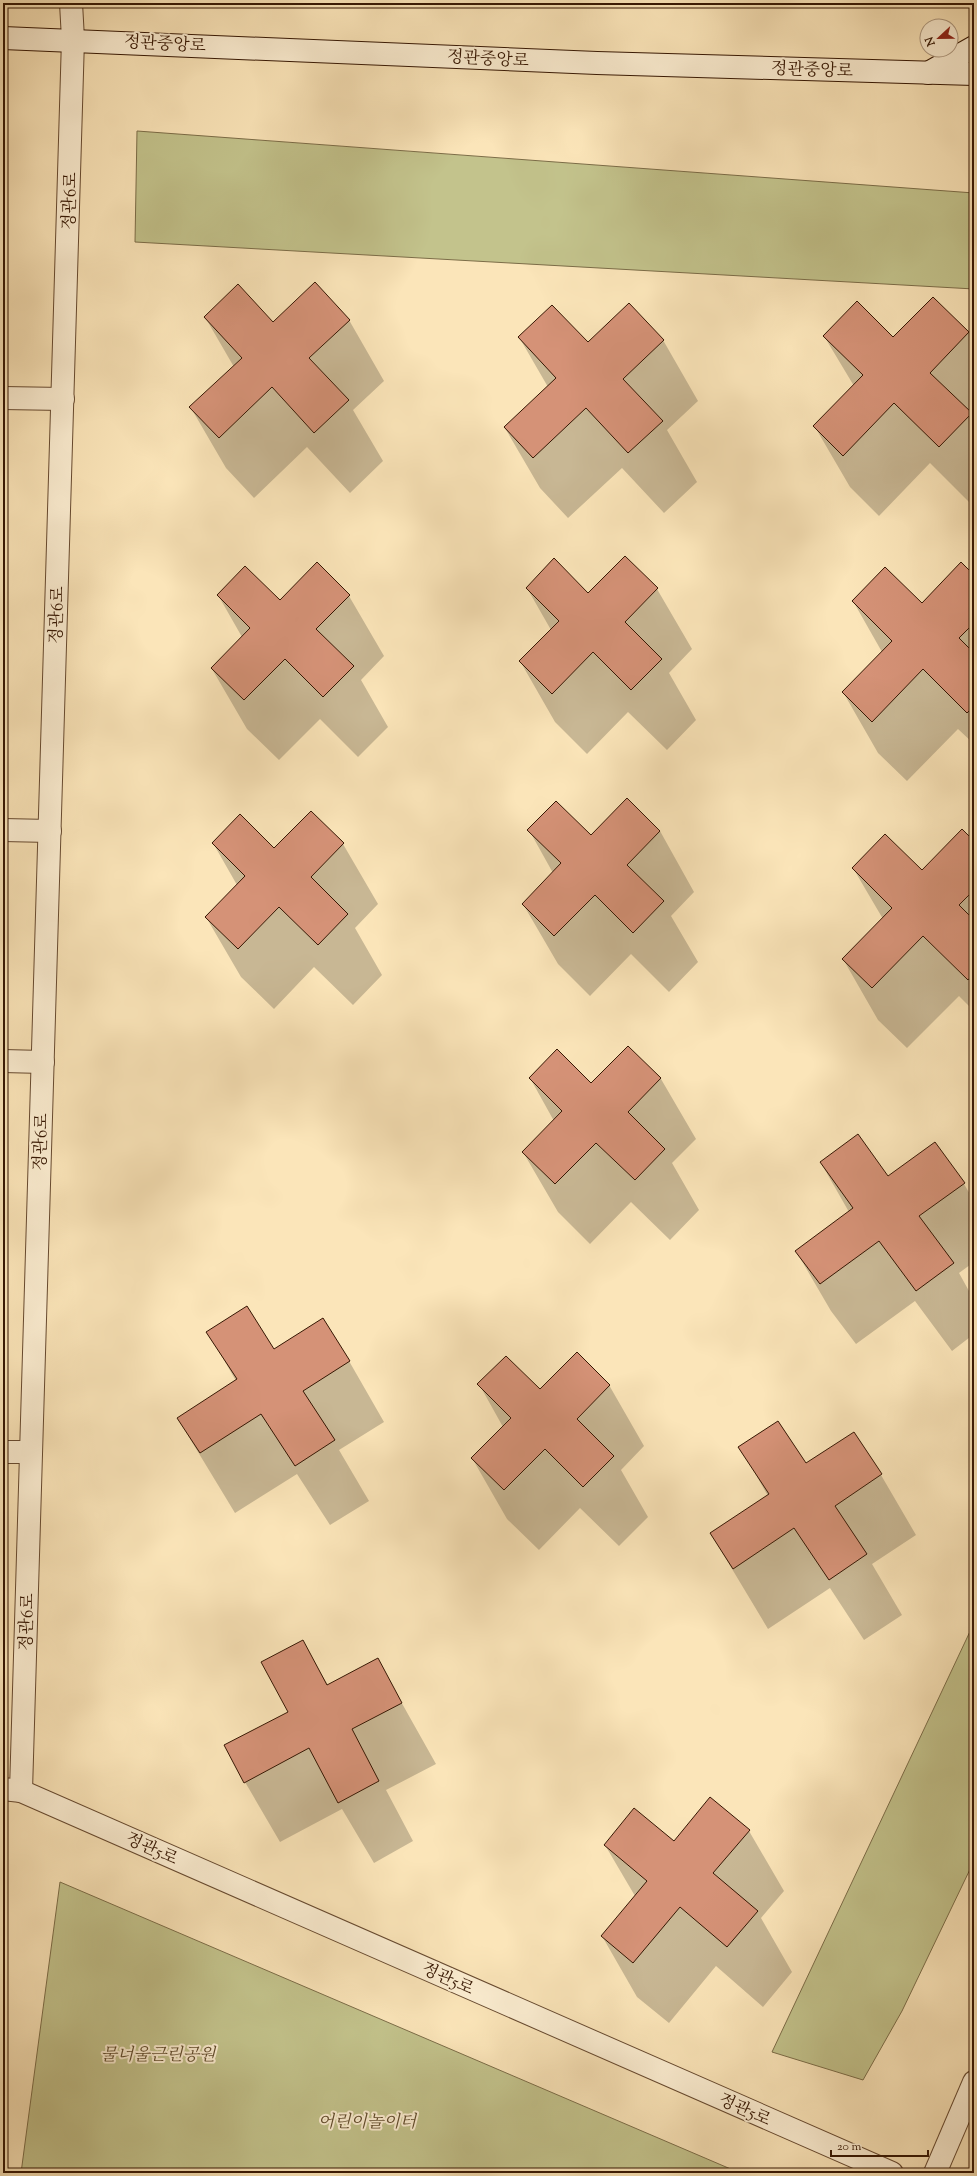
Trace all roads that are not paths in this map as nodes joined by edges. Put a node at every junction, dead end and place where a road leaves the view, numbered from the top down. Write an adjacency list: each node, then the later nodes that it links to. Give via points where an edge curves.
1 (71, 3): 3 (street, 정관6로)
2 (3, 38): 3 (street, 정관중앙로)
3 (73, 39): 5 (street, 정관중앙로, via 589,62); 8 (street, 정관6로)
4 (974, 47): 5 (street)
5 (927, 73): 6 (street, 정관중앙로)
6 (974, 74)
7 (3, 398): 8 (street)
8 (63, 399): 10 (street, 정관6로)
9 (3, 830): 10 (street)
10 (50, 831): 12 (street, 정관6로)
11 (3, 1061): 12 (street)
12 (43, 1062): 14 (street, 정관6로)
13 (3, 1452): 14 (street)
14 (31, 1452): 15 (street, 정관6로)
15 (12, 1790): 17 (street, 정관5로)
16 (974, 2082): 18 (street)
17 (892, 2173)
18 (935, 2173)

